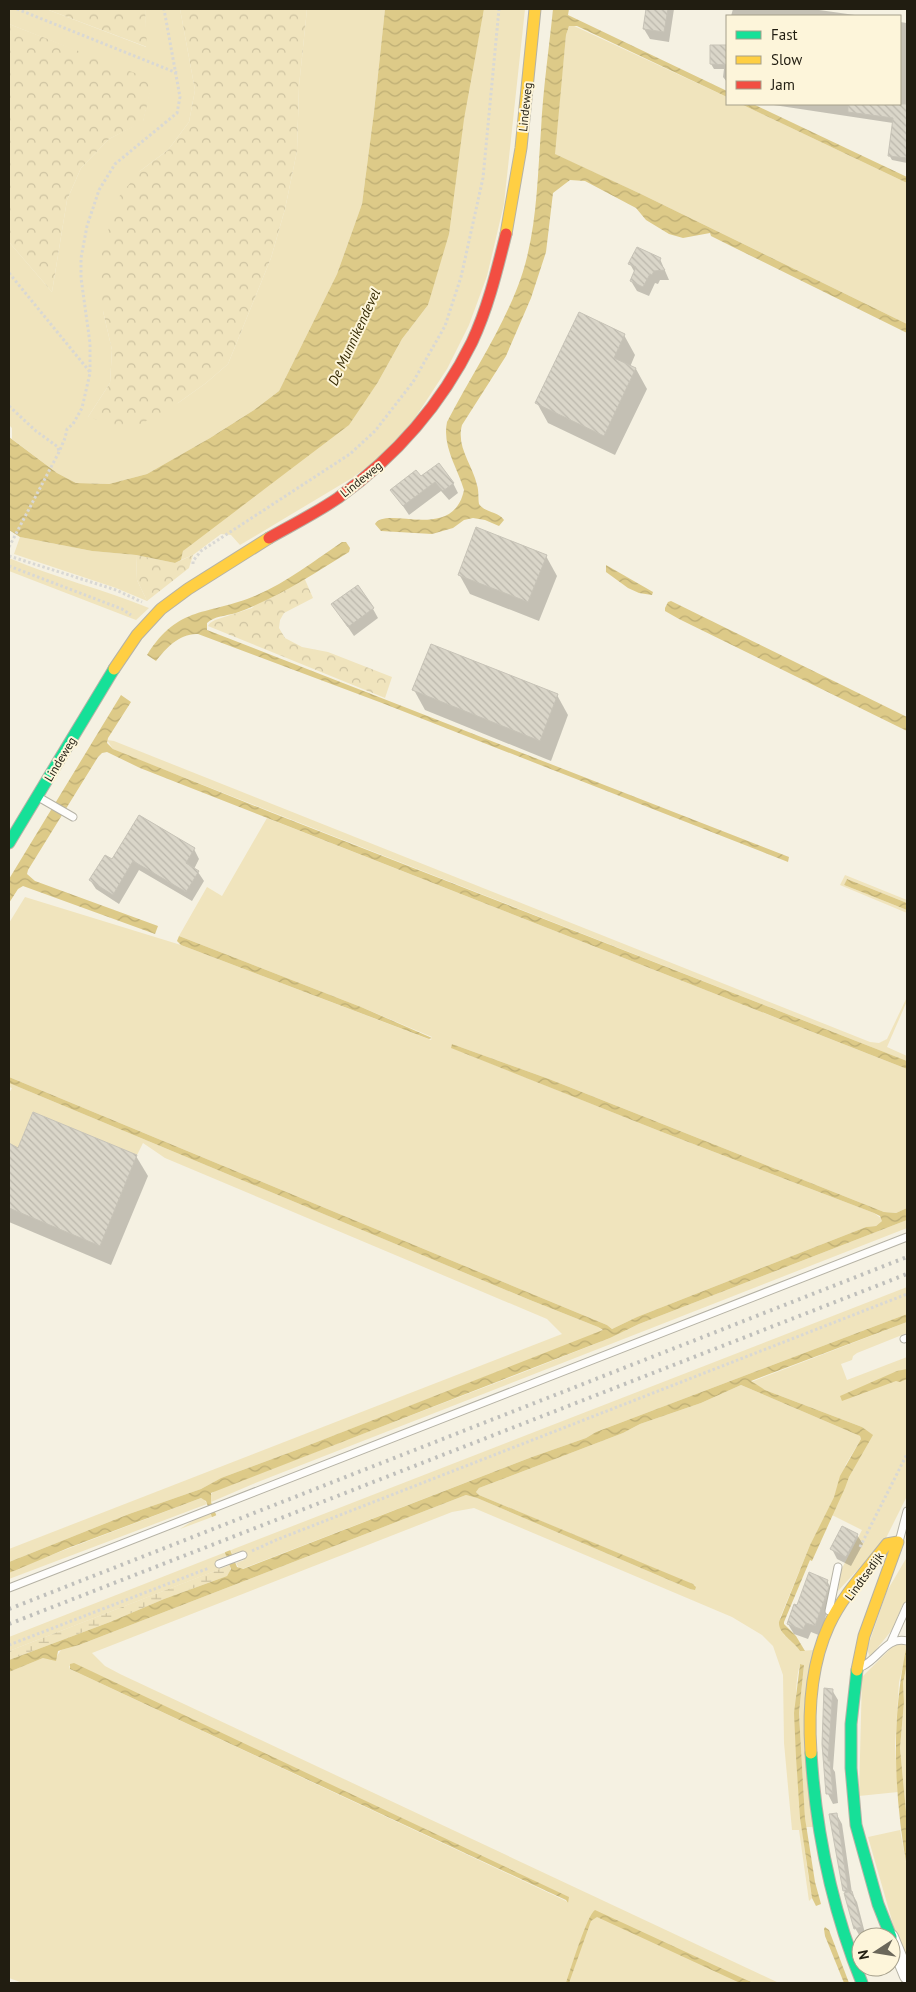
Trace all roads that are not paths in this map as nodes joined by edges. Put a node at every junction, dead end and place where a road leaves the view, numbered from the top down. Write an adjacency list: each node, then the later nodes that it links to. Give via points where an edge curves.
1 (534, 9): 2 (main road, Lindeweg, via 519,157 500,260 484,316 455,376 403,444 355,486 264,540 157,612 120,660)
2 (37, 796): 3 (lane); 4 (main road, Lindeweg)
3 (70, 815)
4 (9, 843)
5 (907, 1237): 11 (lane)
6 (907, 1511): 7 (lane)
7 (898, 1542): 13 (main road, Lindtsedijk, via 887,1544); 17 (main road, Lindtsedijk, via 871,1616)
8 (243, 1555): 9 (lane)
9 (219, 1564)
10 (838, 1567): 13 (lane)
11 (9, 1588)
12 (907, 1606): 15 (lane)
13 (825, 1634): 16 (main road, Lindtsedijk)
14 (907, 1641): 15 (lane, via 898,1639)
15 (891, 1642): 17 (lane, via 873,1660)
16 (820, 1652): 18 (lane); 22 (main road, Lindtsedijk, via 812,1684 810,1731 817,1827 839,1924)
17 (858, 1666): 19 (main road, Lindtsedijk, via 851,1731 856,1825)
18 (823, 1675)
19 (887, 1927)
20 (901, 1961): 21 (street, Lindtsedijk)
21 (907, 1976)
22 (862, 1983)

